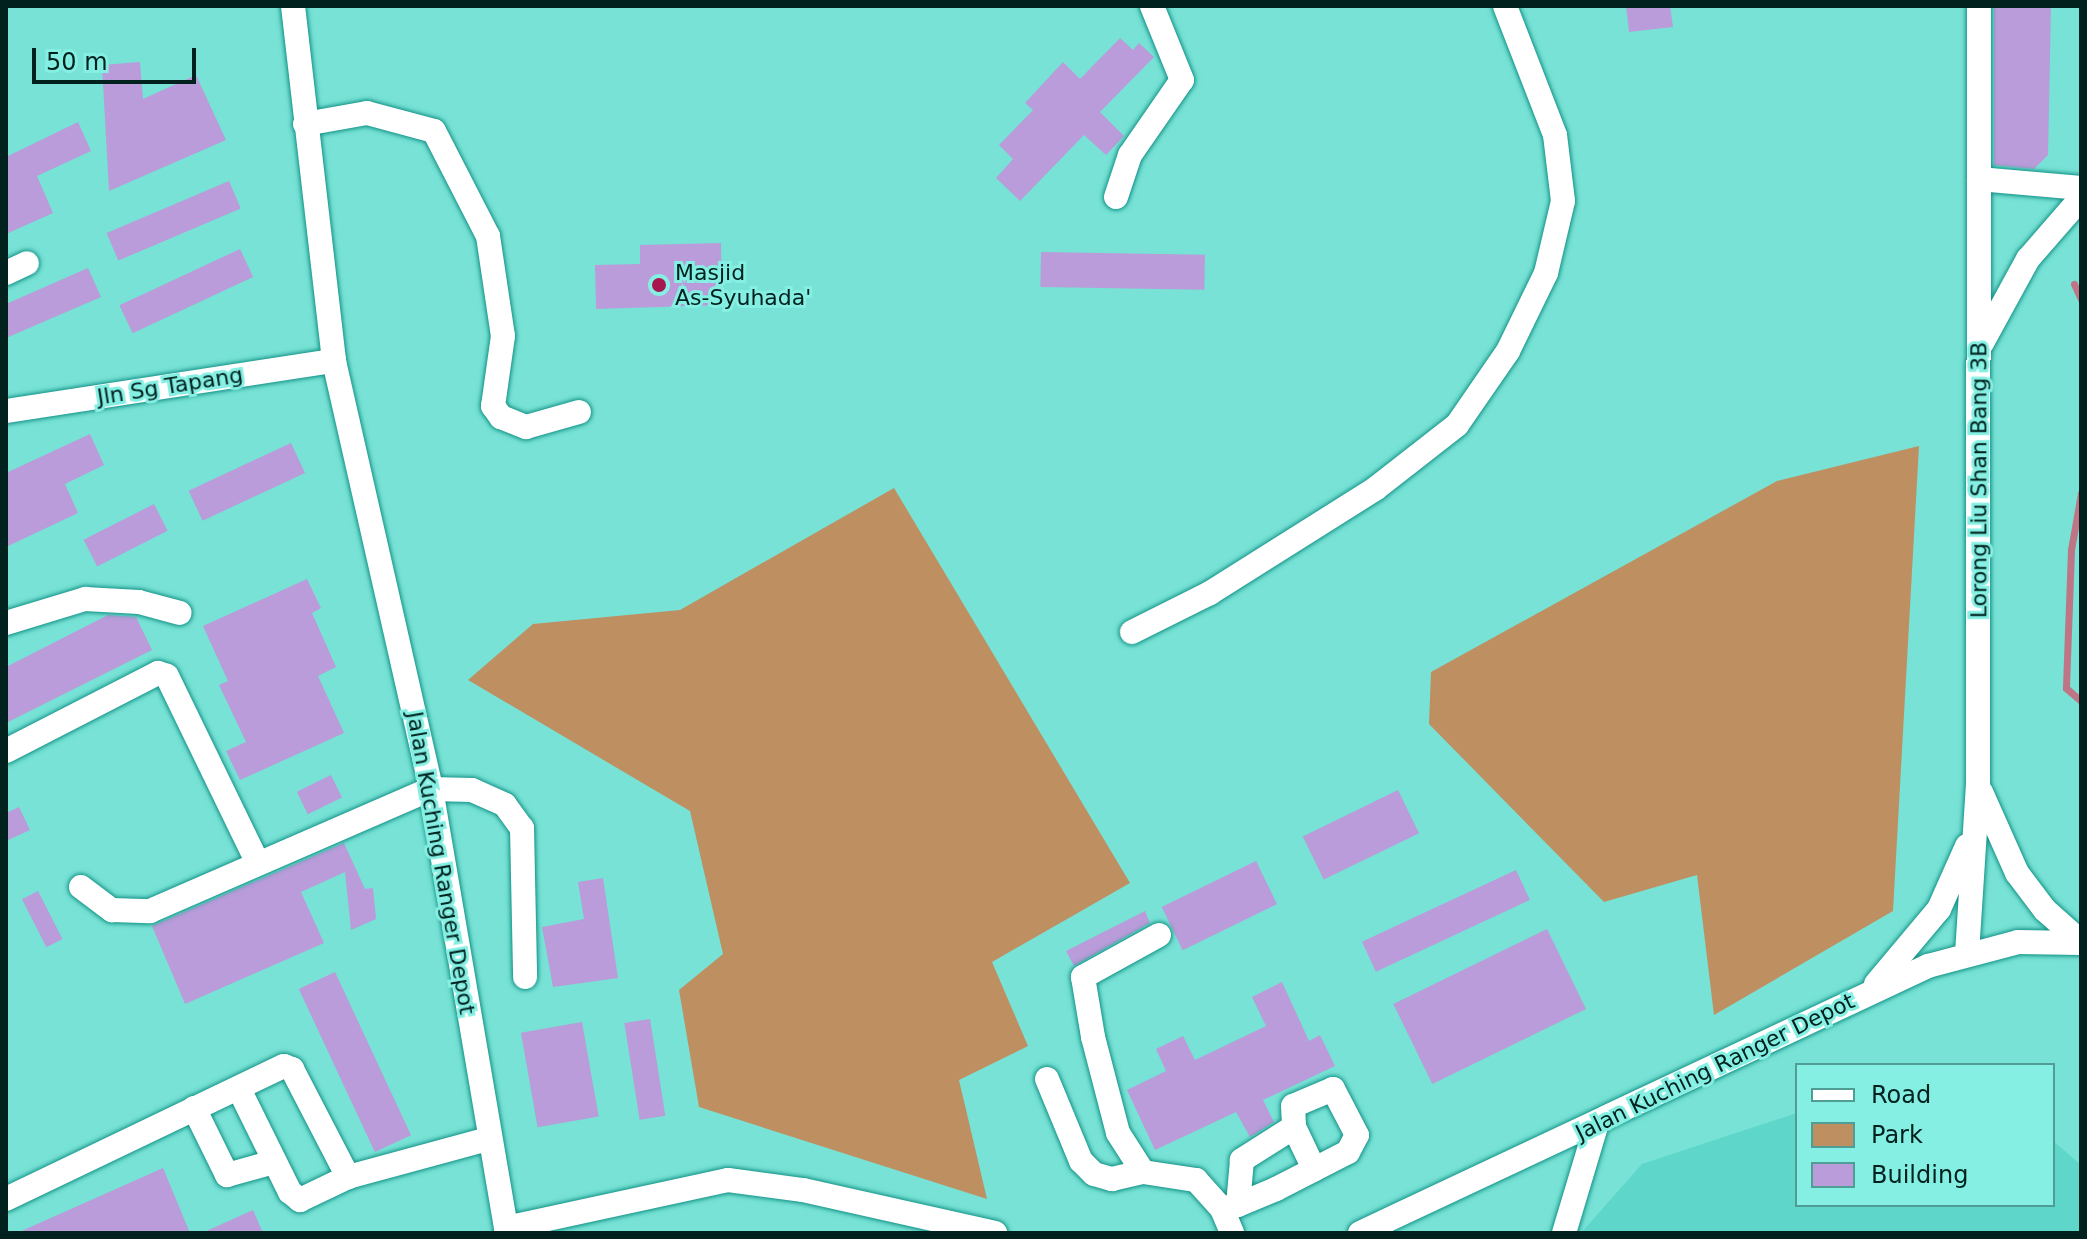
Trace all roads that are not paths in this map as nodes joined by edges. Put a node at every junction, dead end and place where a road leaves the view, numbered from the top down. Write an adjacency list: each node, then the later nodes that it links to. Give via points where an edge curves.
1 (293, 6): 5 (street, Jalan Kuching Ranger Depot)
2 (1152, 6): 8 (street, via 1182,80 1130,155)
3 (1505, 6): 16 (street, via 1555,135 1563,201 1546,273 1508,351 1457,425 1375,489 1210,593)
4 (1979, 6): 6 (street, Lorong Liu Shan Bang 3B)
5 (305, 124): 11 (street, Jalan Kuching Ranger Depot); 13 (street, via 367,113 434,131 488,236 503,336 493,406 501,417 526,427)
6 (1979, 179): 7 (street); 10 (street, Lorong Liu Shan Bang 3B)
7 (2081, 188)
8 (1116, 197)
9 (2081, 198): 10 (street, via 2028,259)
10 (1979, 349): 18 (street, Lorong Liu Shan Bang 3B)
11 (334, 361): 12 (street, Jln Sg Tapang); 19 (street, Jalan Kuching Ranger Depot)
12 (6, 411)
13 (579, 412)
14 (180, 613): 15 (street, via 118,598 85,599)
15 (6, 623)
16 (1132, 632)
17 (6, 751): 21 (street, via 158,673 167,676)
18 (1978, 782): 20 (street, Lorong Liu Shan Bang 3B); 24 (street, via 2017,873 2045,910)
19 (431, 789): 21 (street); 26 (street, via 472,790 505,805 522,828); 33 (street, Jalan Kuching Ranger Depot)
20 (1972, 835): 25 (street, Lorong Liu Shan Bang 3B); 27 (street, via 1939,909)
21 (258, 863): 22 (street, via 150,911 112,910)
22 (81, 887)
23 (1159, 935): 36 (street, via 1083,977 1118,1133)
24 (2081, 942): 25 (street, Jalan Kuching Ranger Depot, via 2018,942)
25 (1967, 954): 27 (street, Jalan Kuching Ranger Depot)
26 (525, 977)
27 (1866, 995): 31 (street, Jalan Kuching Ranger Depot)
28 (1047, 1079): 36 (street, via 1081,1161 1094,1174 1112,1179)
29 (239, 1089): 30 (street); 34 (street); 37 (street, via 289,1066)
30 (194, 1108): 34 (street, via 227,1175); 38 (street)
31 (1597, 1123): 43 (street, Jalan Kuching Ranger Depot); 44 (street)
32 (1294, 1127): 35 (street); 35 (street, via 1293,1106 1327,1088 1340,1097 1357,1135 1355,1144); 39 (street, via 1242,1160)
33 (488, 1139): 37 (street); 40 (street, Jalan Kuching Ranger Depot)
34 (274, 1162): 37 (street, via 300,1200)
35 (1314, 1169): 39 (street)
36 (1143, 1172): 39 (street, via 1196,1180)
37 (348, 1177)
38 (6, 1199)
39 (1230, 1207): 42 (street)
40 (507, 1231): 41 (street, Jalan Kuching Ranger Depot, via 728,1180 803,1190)
41 (995, 1233)
42 (1232, 1233)
43 (1360, 1233)
44 (1564, 1233)

